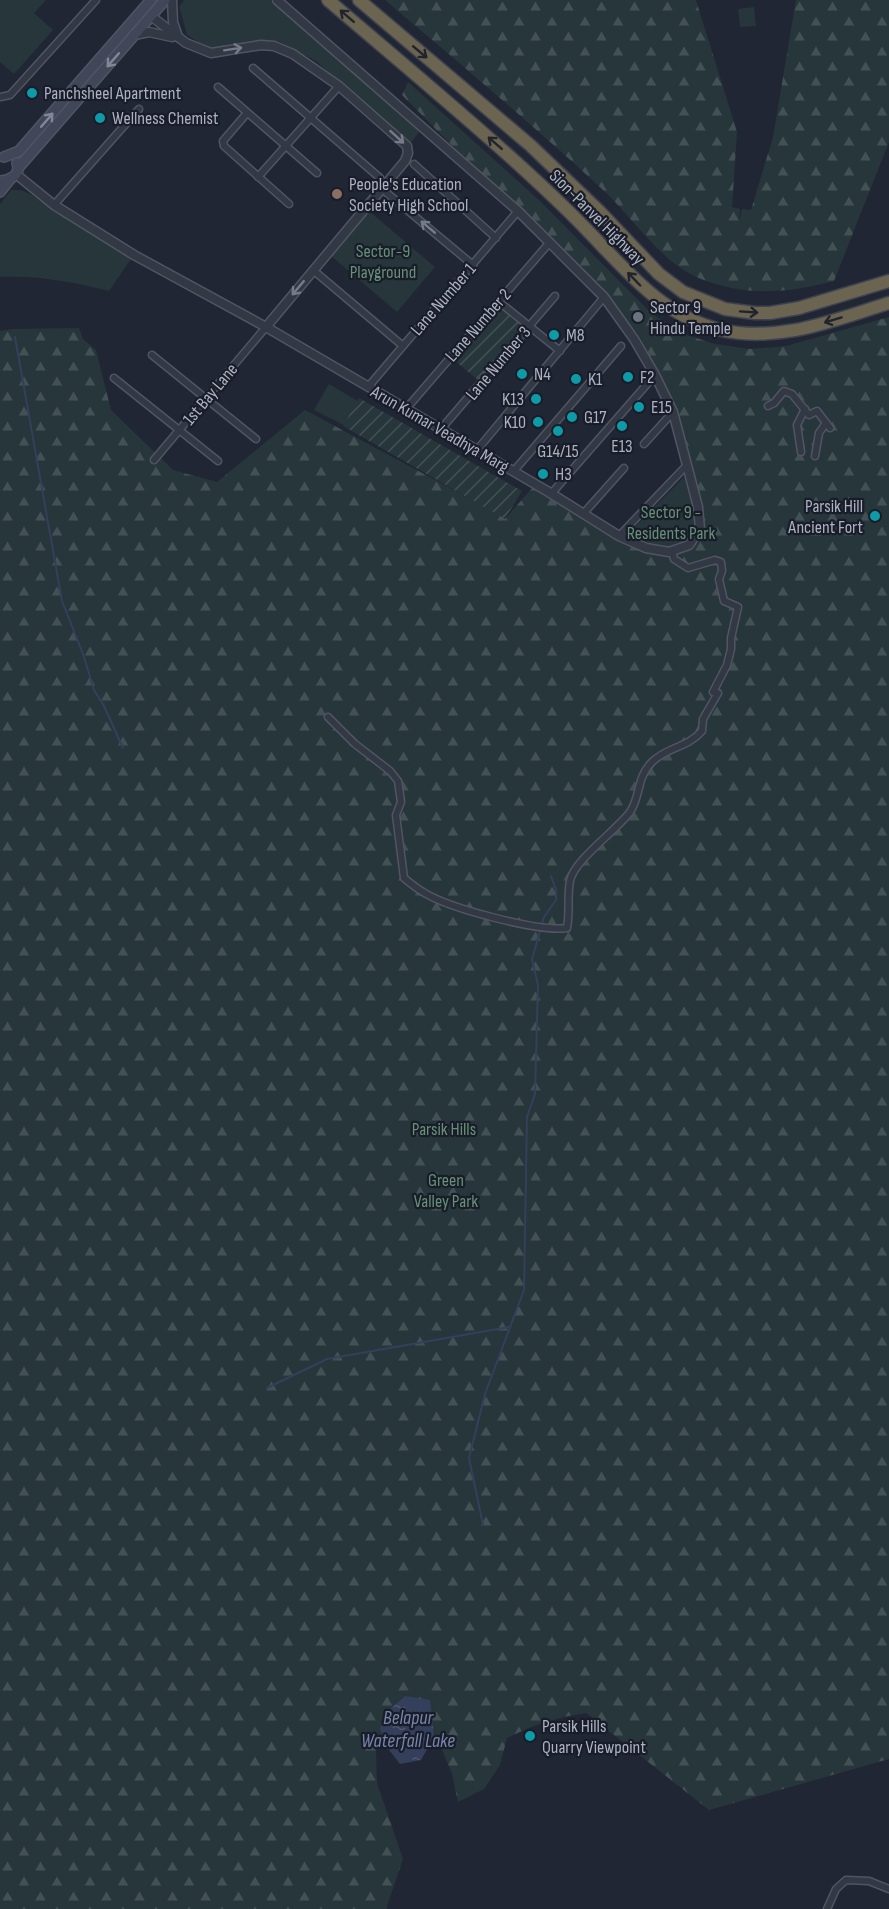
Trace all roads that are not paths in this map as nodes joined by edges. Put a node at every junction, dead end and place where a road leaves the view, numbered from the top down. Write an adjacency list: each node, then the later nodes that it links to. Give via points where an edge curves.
1 (96, 0): 14 (street, via 10,95)
2 (151, 0): 19 (main road, one-way to 2, via 19,151)
3 (172, 0): 10 (street)
4 (277, 0): 30 (street)
5 (328, 0): 39 (highway, Sion-Panvel Highway, one-way to 5, via 805,329 771,334 720,329 672,310 645,290 516,162)
6 (359, 0): 35 (highway, Sion-Panvel Highway, one-way to 35, via 530,145 659,274 683,292 725,309 770,313)
7 (162, 1): 8 (main road)
8 (151, 16): 9 (main road); 10 (street)
9 (134, 35): 10 (street, via 156,32); 21 (main road, one-way to 21)
10 (178, 38): 12 (street, one-way to 12, via 211,53 274,46)
11 (253, 68): 17 (street)
12 (339, 86): 17 (street); 26 (street, one-way to 26, via 407,146 405,161)
13 (218, 87): 16 (street)
14 (0, 98)
15 (139, 109): 29 (street)
16 (247, 113): 18 (street); 23 (street, via 223,144)
17 (310, 118): 18 (street); 24 (street)
18 (286, 147): 22 (street); 23 (street)
19 (2, 157): 21 (main road, via 16,161)
20 (414, 164): 31 (street)
21 (16, 173): 25 (main road); 27 (main road); 29 (street, Arun Kumar Veadhya Marg)
22 (316, 173)
23 (258, 177): 28 (street)
24 (380, 178)
25 (0, 181)
26 (382, 189): 33 (street, one-way to 26); 34 (street)
27 (0, 192)
28 (289, 204)
29 (54, 205): 41 (street, Arun Kumar Veadhya Marg)
30 (518, 211): 31 (street, Lane Number 1); 32 (street)
31 (496, 238): 33 (street, Lane Number 1)
32 (550, 242): 37 (street); 38 (street, Lane Number 2)
33 (472, 265): 42 (street, Lane Number 1)
34 (314, 270): 41 (street, one-way to 41); 42 (street)
35 (889, 281)
36 (555, 296): 40 (street, Lane Number 3)
37 (604, 297): 44 (street); 46 (street)
38 (498, 301): 40 (street); 51 (street, Lane Number 2)
39 (889, 303)
40 (529, 325): 44 (street); 54 (street, Lane Number 3)
41 (266, 327): 48 (street, Arun Kumar Veadhya Marg); 49 (street, 1st Bay Lane)
42 (403, 346): 48 (street, Lane Number 1)
43 (621, 346): 65 (street)
44 (560, 351): 58 (street)
45 (152, 354): 49 (street)
46 (655, 375): 53 (street); 66 (street)
47 (114, 378): 55 (street)
48 (368, 387): 51 (street, Arun Kumar Veadhya Marg)
49 (206, 398): 55 (street, 1st Bay Lane); 56 (street)
50 (768, 406): 52 (street, via 784,391)
51 (406, 409): 54 (street, Arun Kumar Veadhya Marg)
52 (805, 409): 59 (street, via 797,425); 60 (street, via 809,415 817,411 828,425 819,433)
53 (673, 412): 57 (street); 63 (street)
54 (441, 429): 58 (street, Arun Kumar Veadhya Marg)
55 (179, 430): 61 (street, 1st Bay Lane); 62 (street)
56 (256, 439)
57 (644, 444)
58 (477, 450): 65 (street, Arun Kumar Veadhya Marg)
59 (801, 452)
60 (815, 456)
61 (154, 460)
62 (218, 461)
63 (687, 465): 68 (street); 69 (street, via 698,507 699,529 689,545)
64 (624, 468): 67 (street)
65 (513, 472): 66 (street, Arun Kumar Veadhya Marg)
66 (551, 494): 67 (street, Arun Kumar Veadhya Marg)
67 (583, 514): 68 (street, Arun Kumar Veadhya Marg)
68 (619, 536): 69 (street, Arun Kumar Veadhya Marg, via 645,548)
69 (672, 551): 70 (street, via 674,559 688,568 715,560 721,562 718,579 724,601 738,607 728,665 713,692 718,693 703,719 702,731 689,743 657,757 649,765 641,776 630,812 594,848 570,880 567,928 536,926 476,912 424,893 404,878 396,815 401,802 398,781)
70 (328, 717)
71 (889, 1889): 72 (street, via 869,1881 846,1880 836,1889)
72 (827, 1909)

